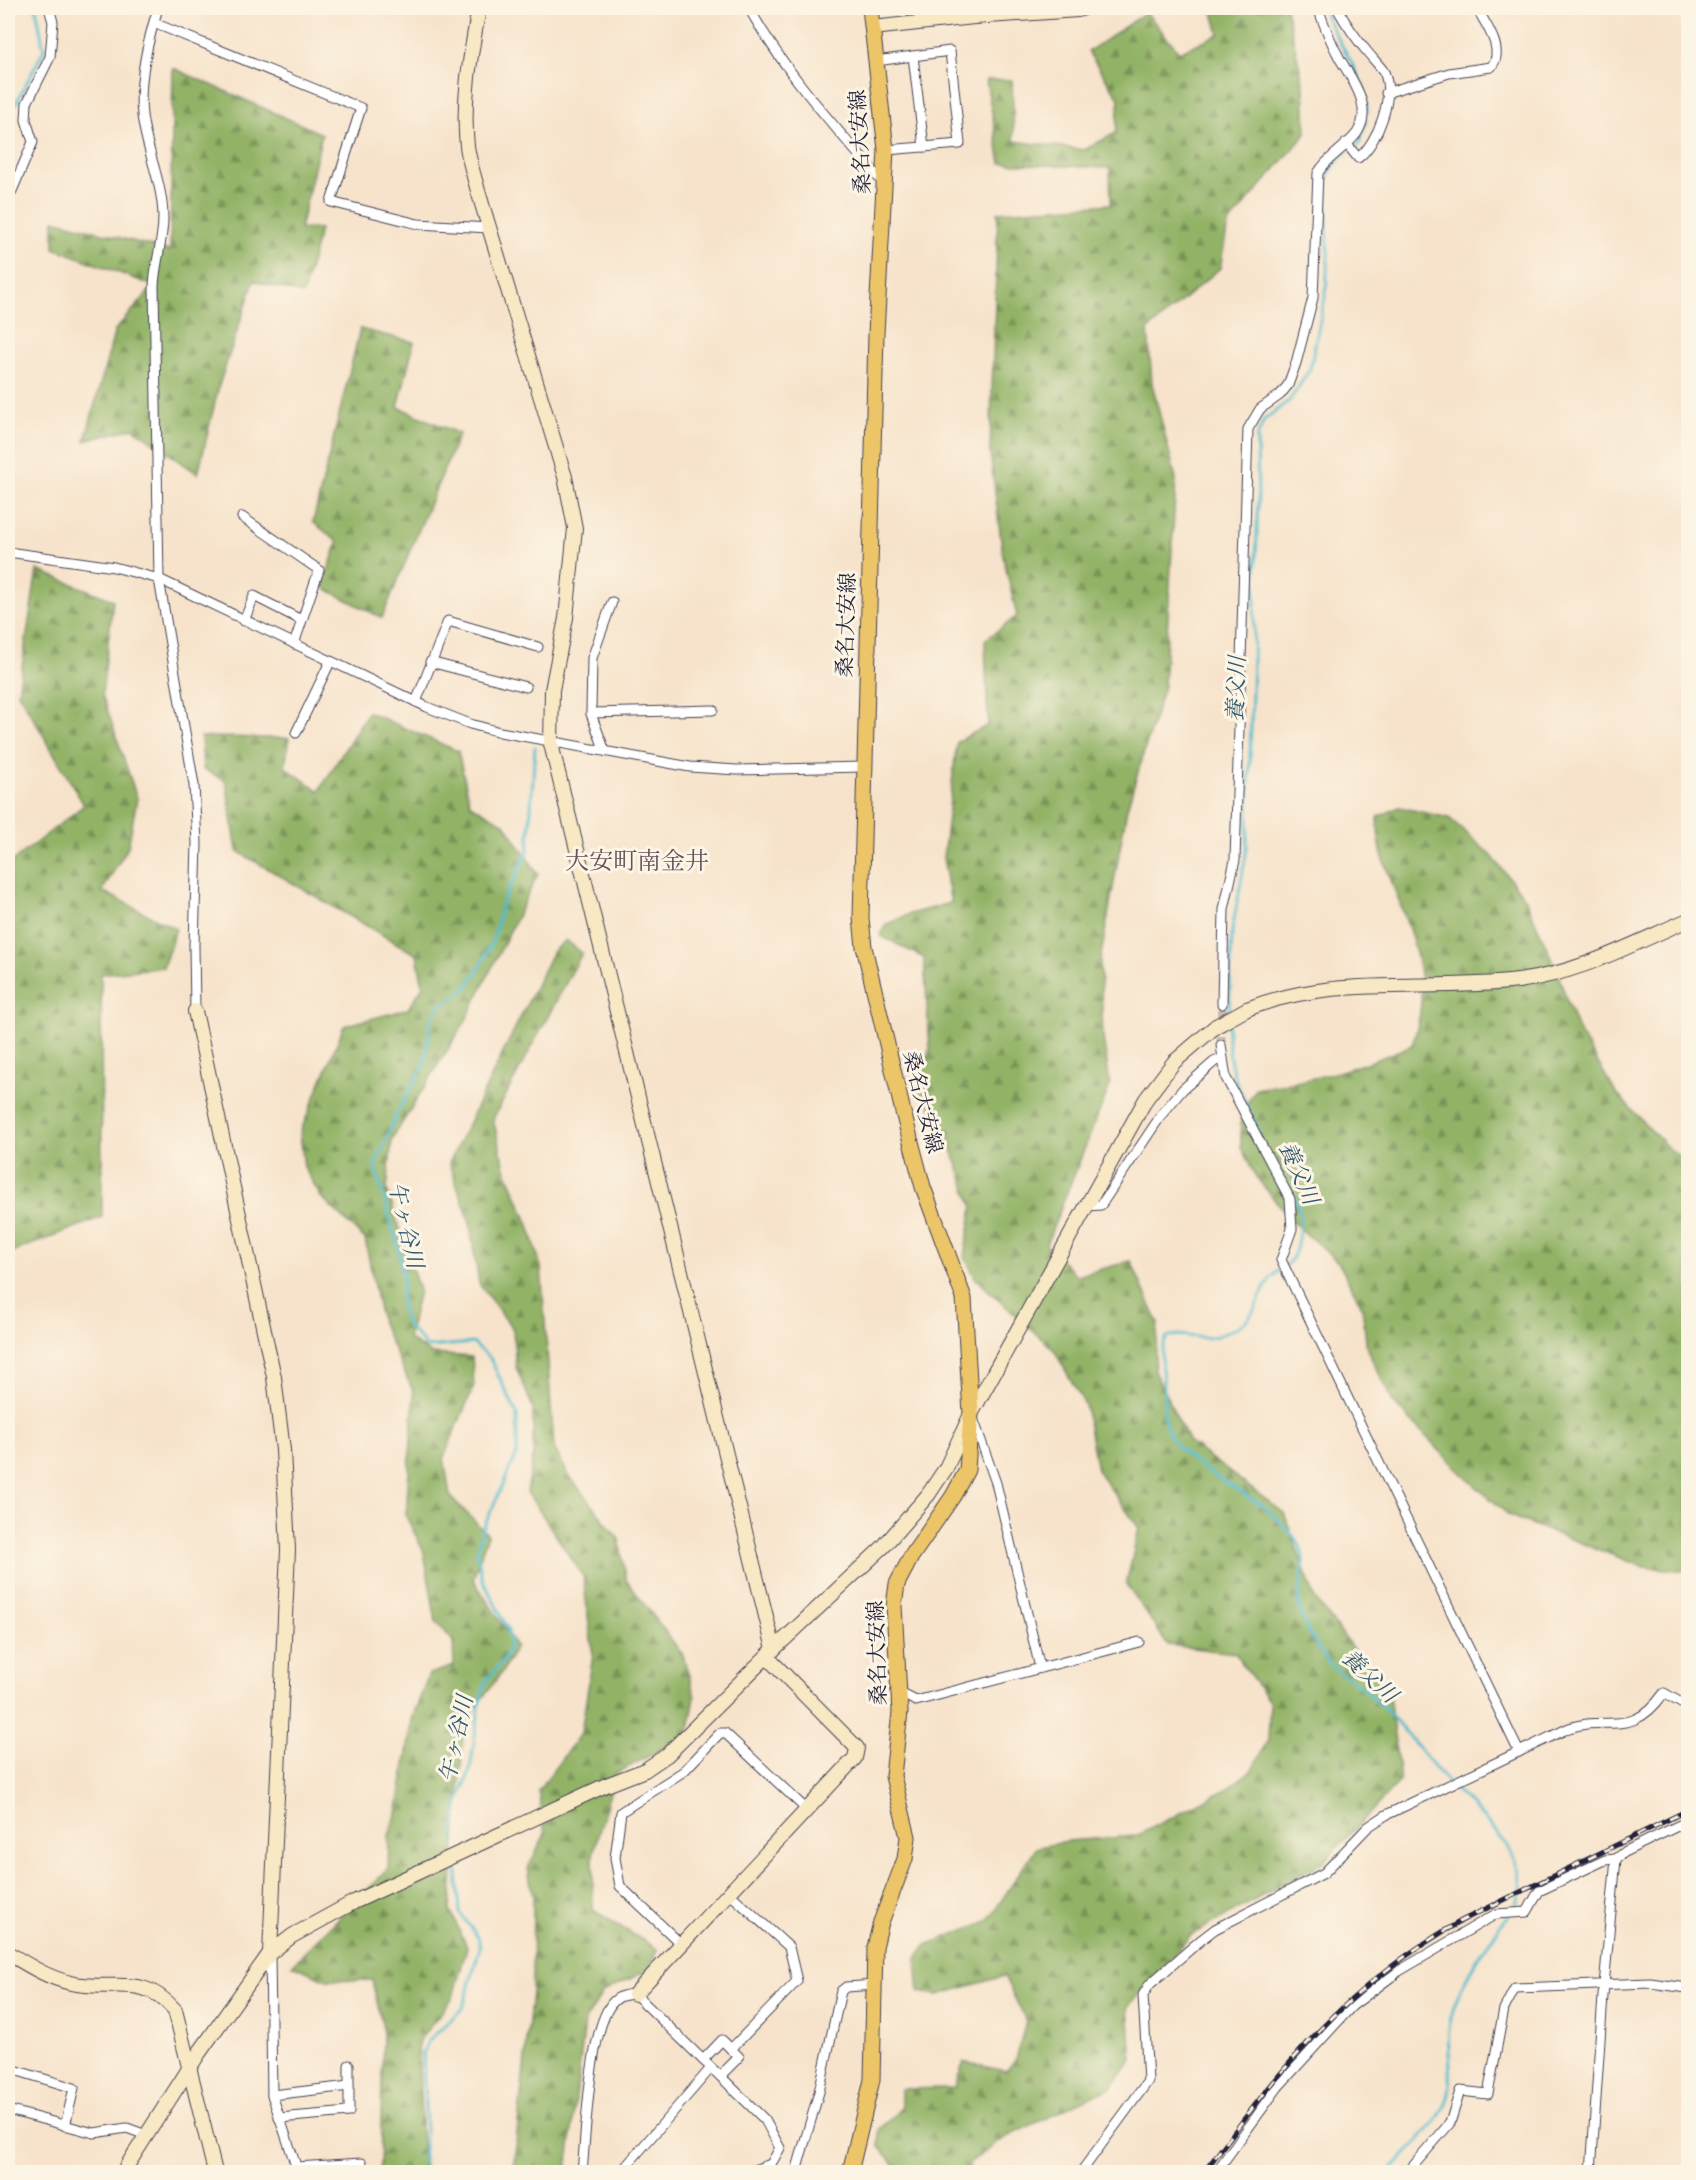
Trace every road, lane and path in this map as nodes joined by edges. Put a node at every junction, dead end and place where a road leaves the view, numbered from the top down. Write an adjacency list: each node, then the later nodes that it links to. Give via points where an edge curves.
1 (50, 8): 19 (street, via 50,57 27,103 26,120 33,142)
2 (158, 8): 10 (street)
3 (479, 8): 20 (street, via 465,113 467,147)
4 (749, 8): 18 (street, via 802,86)
5 (870, 8): 11 (main road, 桑名大安線)
6 (1084, 8): 11 (street)
7 (1318, 8): 15 (street, via 1341,61 1359,90 1362,104 1359,130)
8 (1337, 8): 14 (street, via 1383,72)
9 (1477, 8): 14 (street, via 1497,48 1491,67 1449,73)
10 (154, 23): 20 (street, via 361,108 331,202 418,224); 23 (street, via 141,88 142,117 164,220 154,268)
11 (872, 28): 13 (main road, 桑名大安線)
12 (913, 56): 13 (street); 16 (street); 16 (street, via 950,51 960,144)
13 (876, 61): 17 (main road, 桑名大安線)
14 (1386, 93): 15 (street, via 1379,131 1366,151 1357,157)
15 (1347, 144): 40 (street, via 1318,173 1313,298 1296,363 1288,385 1260,409 1248,429 1235,860 1224,909)
16 (924, 147): 17 (street)
17 (886, 150): 18 (main road, 桑名大安線)
18 (886, 186): 38 (main road, 桑名大安線, via 876,334)
19 (8, 200)
20 (489, 228): 36 (street, via 565,477 575,528 566,618 552,690)
21 (242, 517): 25 (street, via 319,570)
22 (8, 552): 23 (street, via 114,567)
23 (159, 579): 26 (street); 41 (street, via 194,785)
24 (612, 602): 34 (street, via 592,658)
25 (301, 620): 26 (street, via 254,596); 27 (street)
26 (244, 621): 27 (street)
27 (294, 645): 29 (street)
28 (538, 647): 30 (street, via 448,621)
29 (330, 662): 32 (street); 35 (street)
30 (430, 662): 31 (street); 32 (street)
31 (526, 687)
32 (416, 702): 36 (street, via 470,724)
33 (713, 710): 34 (street)
34 (591, 713): 37 (street)
35 (296, 733)
36 (551, 744): 37 (street); 47 (street)
37 (605, 751): 38 (street, via 690,767 737,770)
38 (863, 766): 45 (main road, 桑名大安線, via 864,947 923,1187 964,1299)
39 (1689, 920): 44 (street, bridge, via 1593,964 1560,974 1499,982 1316,990 1277,997 1234,1015 1204,1034 1160,1079)
40 (1222, 1004)
41 (195, 1011): 58 (street, via 274,1377 282,1450 288,1550)
42 (1221, 1045): 43 (street)
43 (1221, 1059): 44 (street, via 1175,1098 1101,1205); 51 (street, via 1226,1078 1290,1199 1292,1229 1281,1260)
44 (1089, 1201): 45 (street)
45 (971, 1414): 47 (street, via 946,1468 928,1495 883,1547); 48 (street, via 996,1483); 49 (main road, 桑名大安線, via 967,1470 897,1584 894,1606)
46 (1139, 1642): 48 (street)
47 (770, 1653): 52 (street, via 856,1748 855,1758); 58 (street, via 667,1755 645,1770 354,1902 292,1936)
48 (1040, 1668): 49 (street, via 916,1701)
49 (900, 1693): 60 (main road, 桑名大安線, via 893,1776 908,1837 905,1859 881,1922)
50 (1689, 1707): 51 (street, via 1664,1693 1656,1704 1632,1721 1581,1724)
51 (1520, 1752): 85 (street, via 1376,1821 1324,1874 1215,1929 1149,1984 1142,2005 1148,2081)
52 (807, 1810): 55 (street); 56 (street, via 725,1733 720,1733 684,1771 621,1812 615,1858 620,1886)
53 (1689, 1821): 54 (street)
54 (1616, 1859): 59 (street); 86 (street, via 1605,1860 1539,1891 1527,1912 1502,1914 1446,1941 1352,2006 1278,2087)
55 (729, 1893): 56 (street); 63 (street, via 789,1947 797,1981)
56 (681, 1944): 62 (street)
57 (8, 1953): 66 (street, via 46,1975 70,1983 144,1986 163,1996 175,2010)
58 (270, 1953): 66 (street); 71 (street)
59 (1605, 1983): 61 (street); 87 (street, via 1515,1988 1504,2009 1488,2094 1460,2091 1450,2123); 88 (street)
60 (875, 1985): 83 (street, via 846,1987 841,1991 819,2092); 84 (main road, 桑名大安線, via 872,2080)
61 (1689, 1988)
62 (635, 1994): 64 (street); 80 (street, via 621,1996 612,2003 597,2034)
63 (731, 2049): 64 (street, via 722,2040); 69 (street, via 739,2056)
64 (703, 2060): 68 (street)
65 (349, 2065): 70 (street)
66 (189, 2067): 75 (street); 79 (street)
67 (8, 2068): 74 (street, via 74,2088)
68 (711, 2068): 69 (street); 81 (street)
69 (720, 2076): 82 (street, via 765,2120 780,2148 771,2164)
70 (349, 2086): 71 (street); 73 (street, via 349,2112)
71 (272, 2095): 73 (street)
72 (8, 2110): 74 (street)
73 (279, 2118): 77 (street)
74 (64, 2126): 75 (street, via 94,2133 127,2128)
75 (146, 2135): 78 (street)
76 (362, 2163): 77 (street)
77 (297, 2170)
78 (123, 2172)
79 (215, 2172)
80 (582, 2172)
81 (621, 2172)
82 (748, 2172)
83 (796, 2172)
84 (850, 2172)
85 (1081, 2172)
86 (1215, 2172)
87 (1408, 2172)
88 (1591, 2172)

